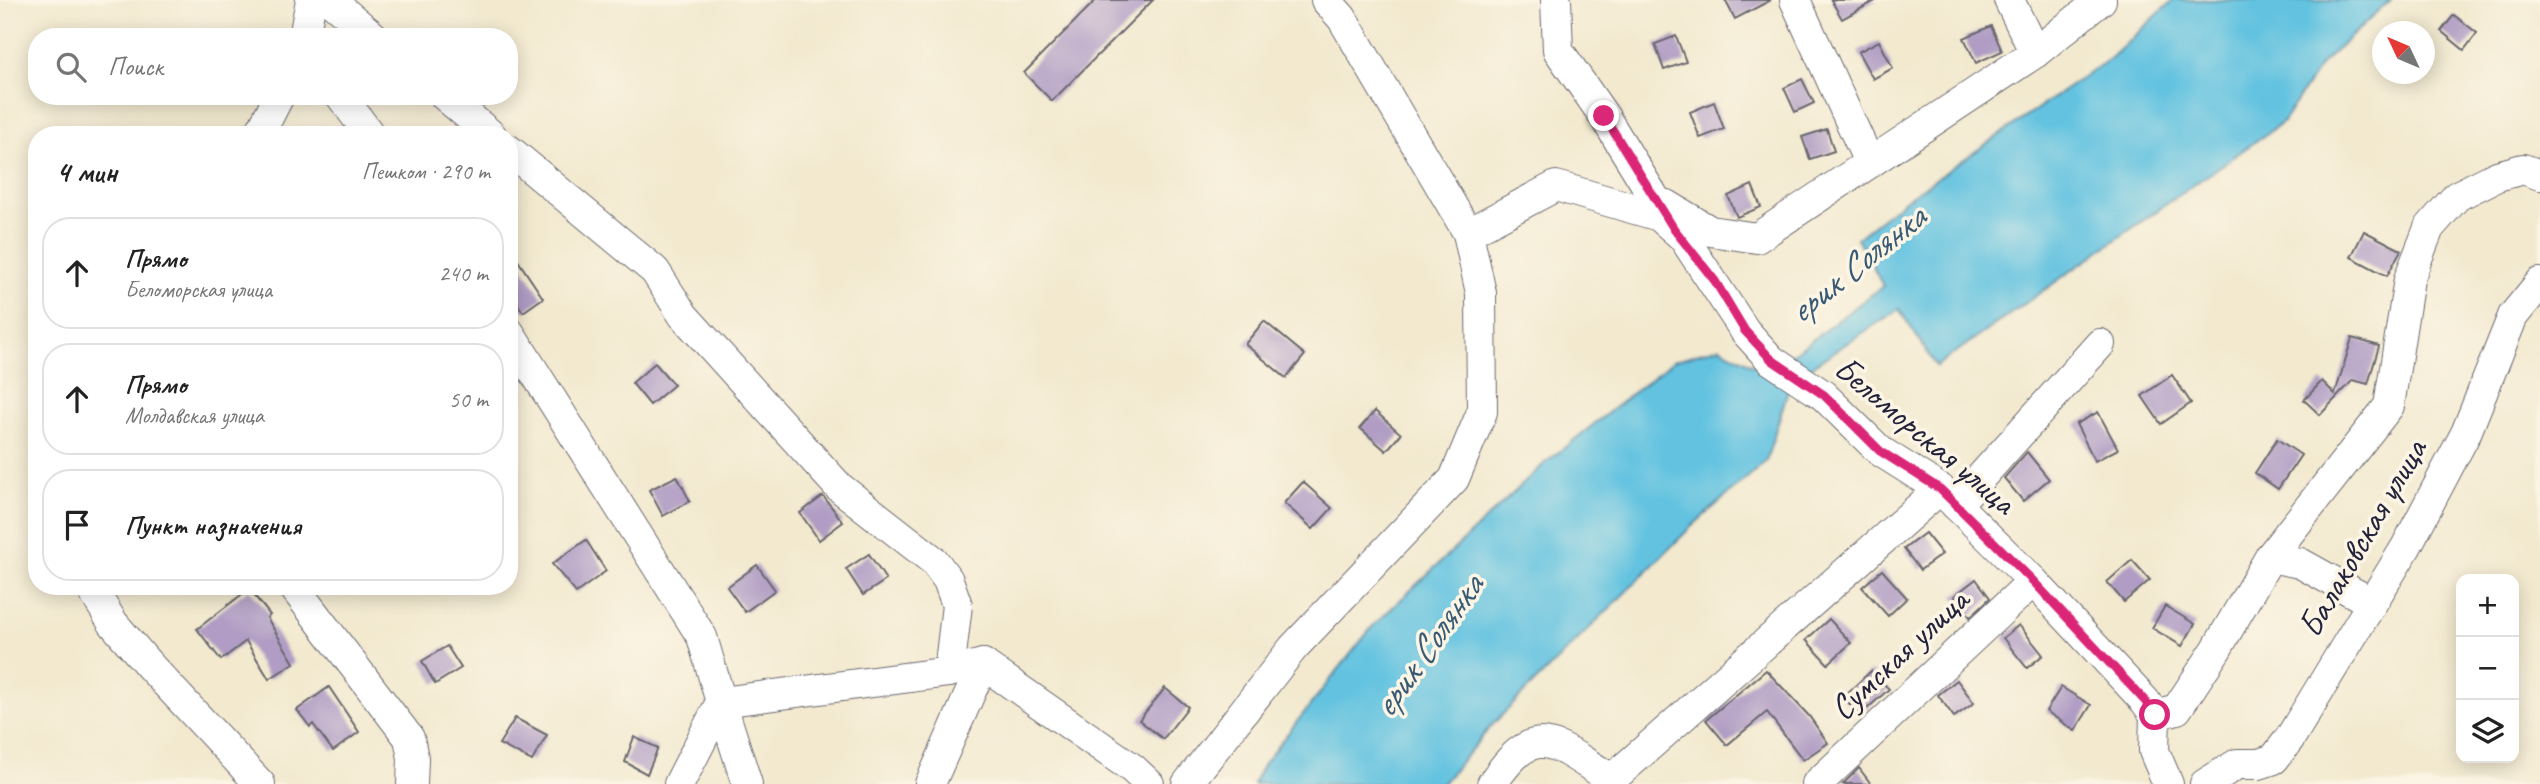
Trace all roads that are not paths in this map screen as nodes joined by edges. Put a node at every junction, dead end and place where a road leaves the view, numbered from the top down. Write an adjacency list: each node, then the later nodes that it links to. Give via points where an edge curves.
1 (311, 0): 8 (street)
2 (330, 0): 9 (street)
3 (1326, 0): 22 (street, via 1342,18)
4 (1556, 0): 20 (street, via 1559,50)
5 (1796, 0): 18 (street)
6 (2009, 0): 10 (street)
7 (2101, 0): 10 (street)
8 (306, 28)
9 (363, 28)
10 (2035, 53): 18 (street)
11 (274, 105): 14 (street)
12 (348, 105): 15 (street)
13 (456, 105): 16 (street)
14 (264, 126)
15 (363, 126)
16 (480, 126)
17 (518, 157): 33 (street, via 655,271 682,315 839,486 934,561 948,580 957,605)
18 (1869, 162): 20 (street, via 1757,238 1710,231)
19 (2540, 175): 27 (street, via 2523,169 2497,176 2457,197 2429,228 2409,279 2389,406)
20 (1654, 198): 21 (street)
21 (1674, 229): 22 (street, Беломорская улица, via 1659,216 1556,186); 26 (street, Беломорская улица, via 1715,281 1745,331 1772,360 1824,395 1880,451)
22 (1468, 233): 43 (street, via 1481,293 1482,412 1454,479 1293,648)
23 (2540, 283): 31 (street, Балаковская улица, via 2512,316 2466,433)
24 (2100, 344): 26 (street)
25 (518, 346): 34 (street, via 702,636)
26 (1948, 497): 28 (street, Беломорская улица); 36 (street)
27 (2270, 557): 31 (street, via 2300,563); 35 (street, via 2177,709)
28 (2033, 581): 35 (street, Беломорская улица); 45 (street, Сумская улица)
29 (96, 595): 37 (street, via 149,665)
30 (300, 595): 38 (street, via 410,738)
31 (2372, 603): 47 (street, Балаковская улица, via 2274,758 2259,764 2237,764)
32 (983, 664): 33 (street); 41 (street); 42 (street)
33 (949, 672): 34 (street)
34 (722, 702): 39 (street); 40 (street)
35 (2155, 715): 46 (street, via 2154,751)
36 (1617, 781): 44 (street, via 1550,743 1535,742 1520,748)
37 (260, 784)
38 (412, 784)
39 (679, 784)
40 (747, 784)
41 (930, 784)
42 (1149, 784)
43 (1187, 784)
44 (1492, 784)
45 (1817, 784)
46 (2168, 784)
47 (2205, 784)

